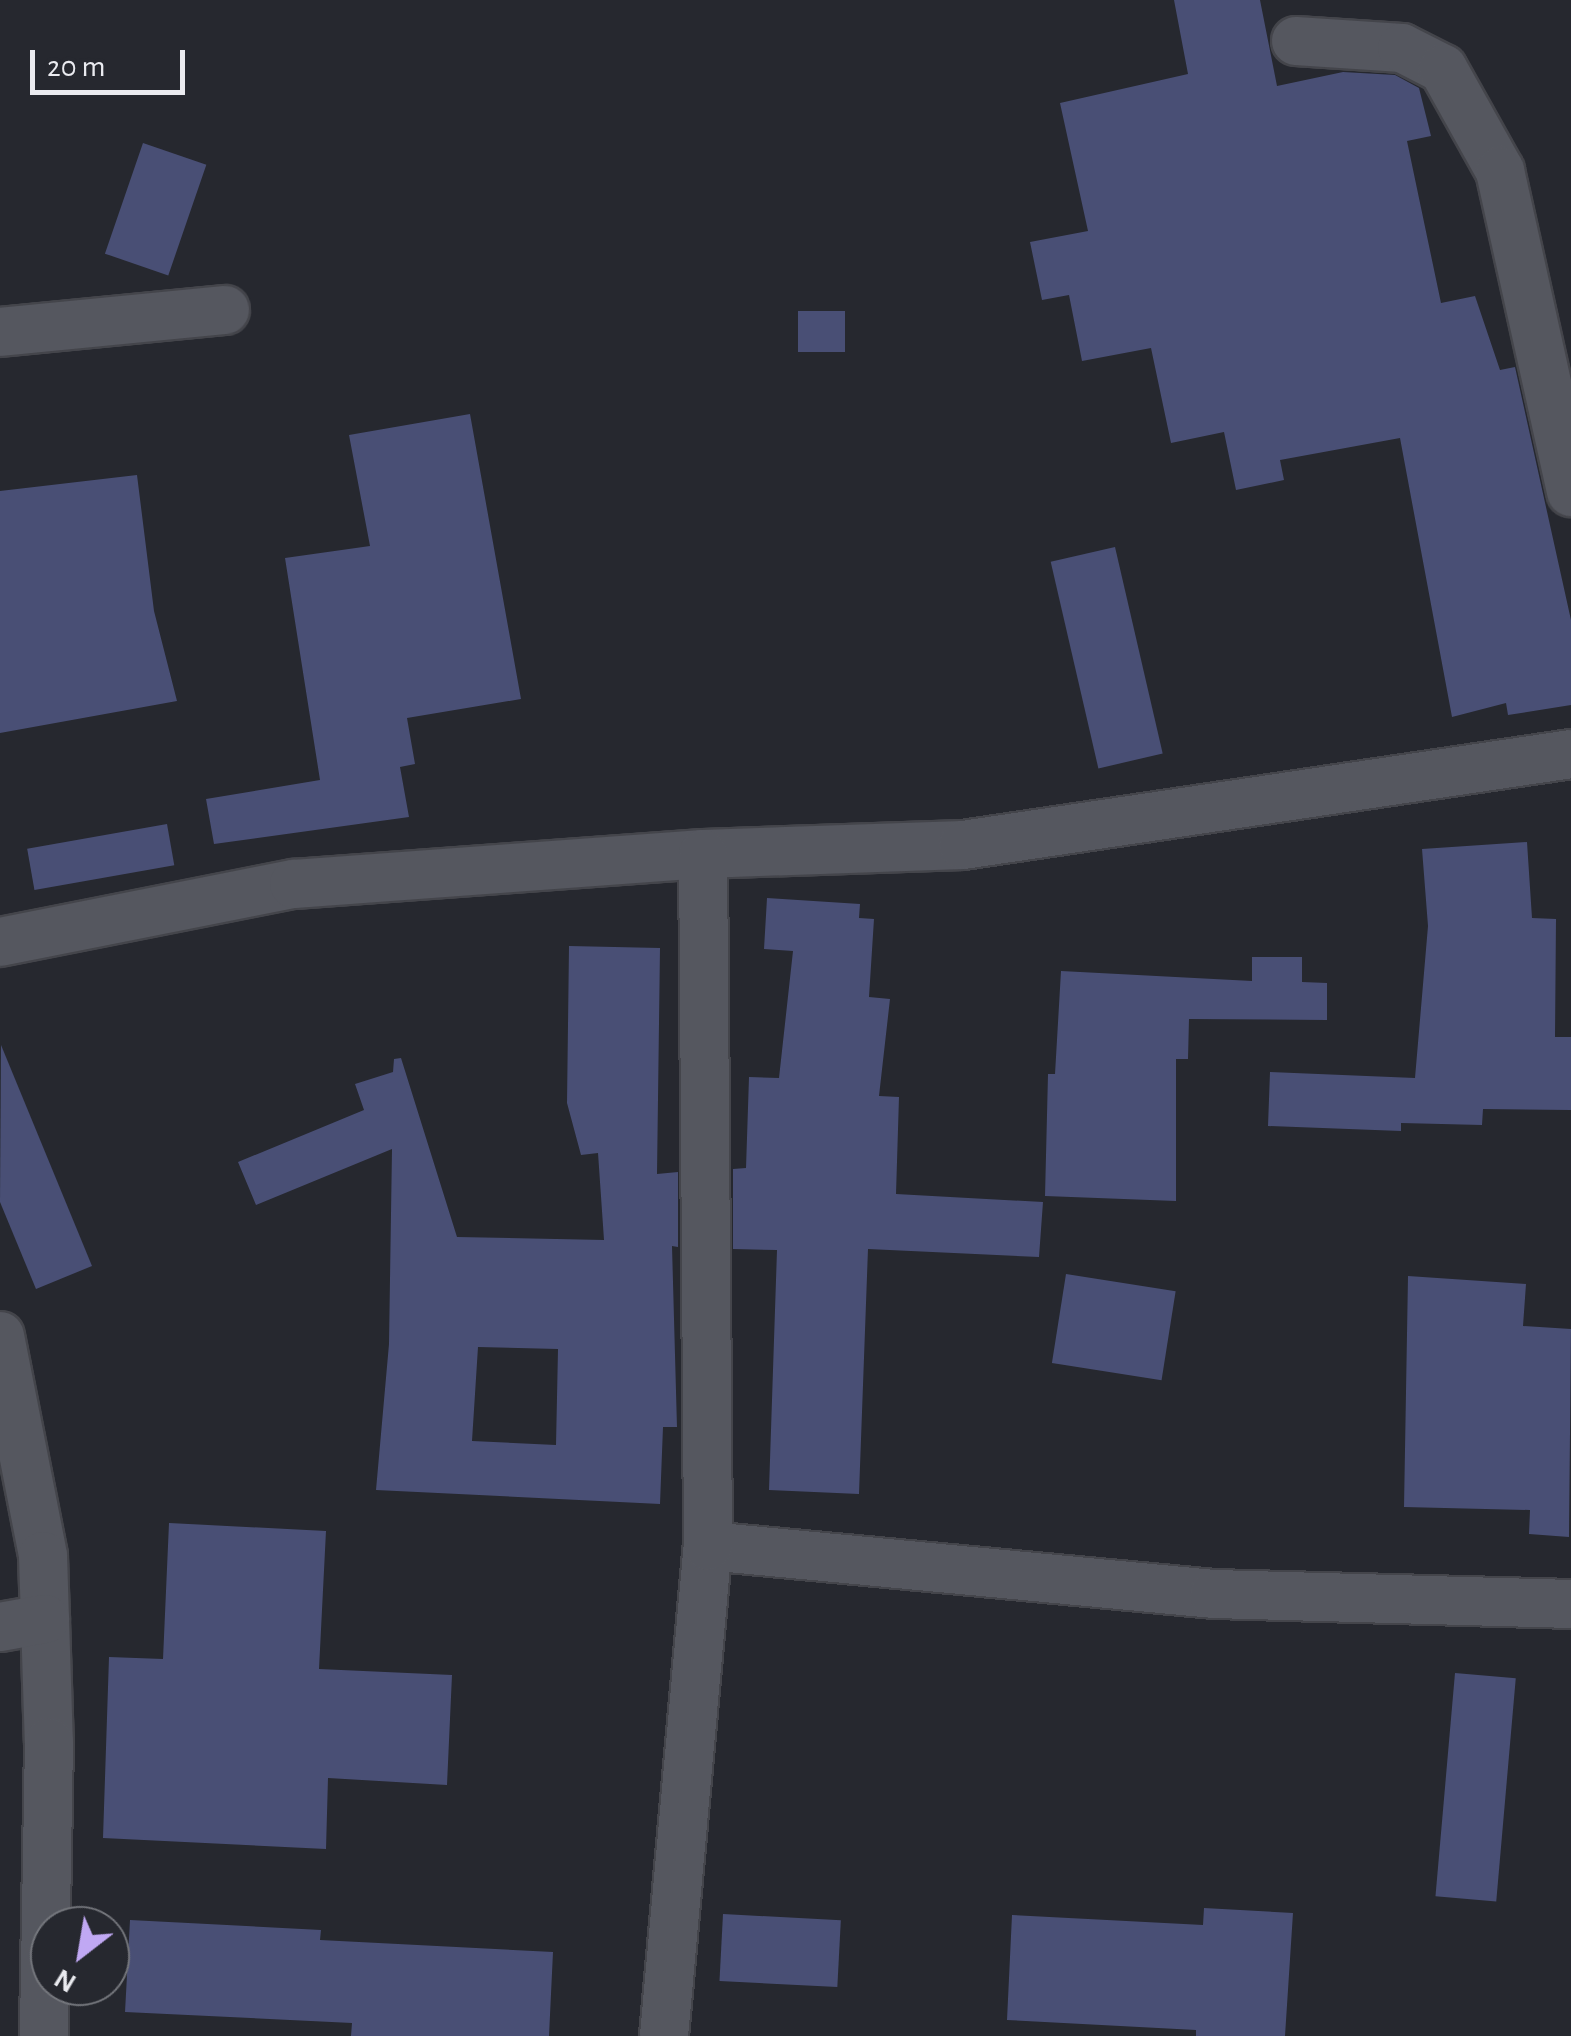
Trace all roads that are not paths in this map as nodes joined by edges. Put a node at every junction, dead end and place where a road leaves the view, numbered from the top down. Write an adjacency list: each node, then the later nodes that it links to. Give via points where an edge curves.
1 (1296, 41): 4 (street, via 1402,48 1443,69 1500,171)
2 (224, 310): 3 (street)
3 (0, 332)
4 (1571, 492)
5 (1571, 754): 6 (street, via 963,845)
6 (703, 854): 7 (street, via 294,884); 9 (street)
7 (0, 942)
8 (0, 1336): 11 (street, via 44,1556)
9 (708, 1546): 10 (street, via 1231,1596); 13 (street)
10 (1571, 1604)
11 (23, 1623): 12 (street)
12 (44, 2036)
13 (664, 2036)

